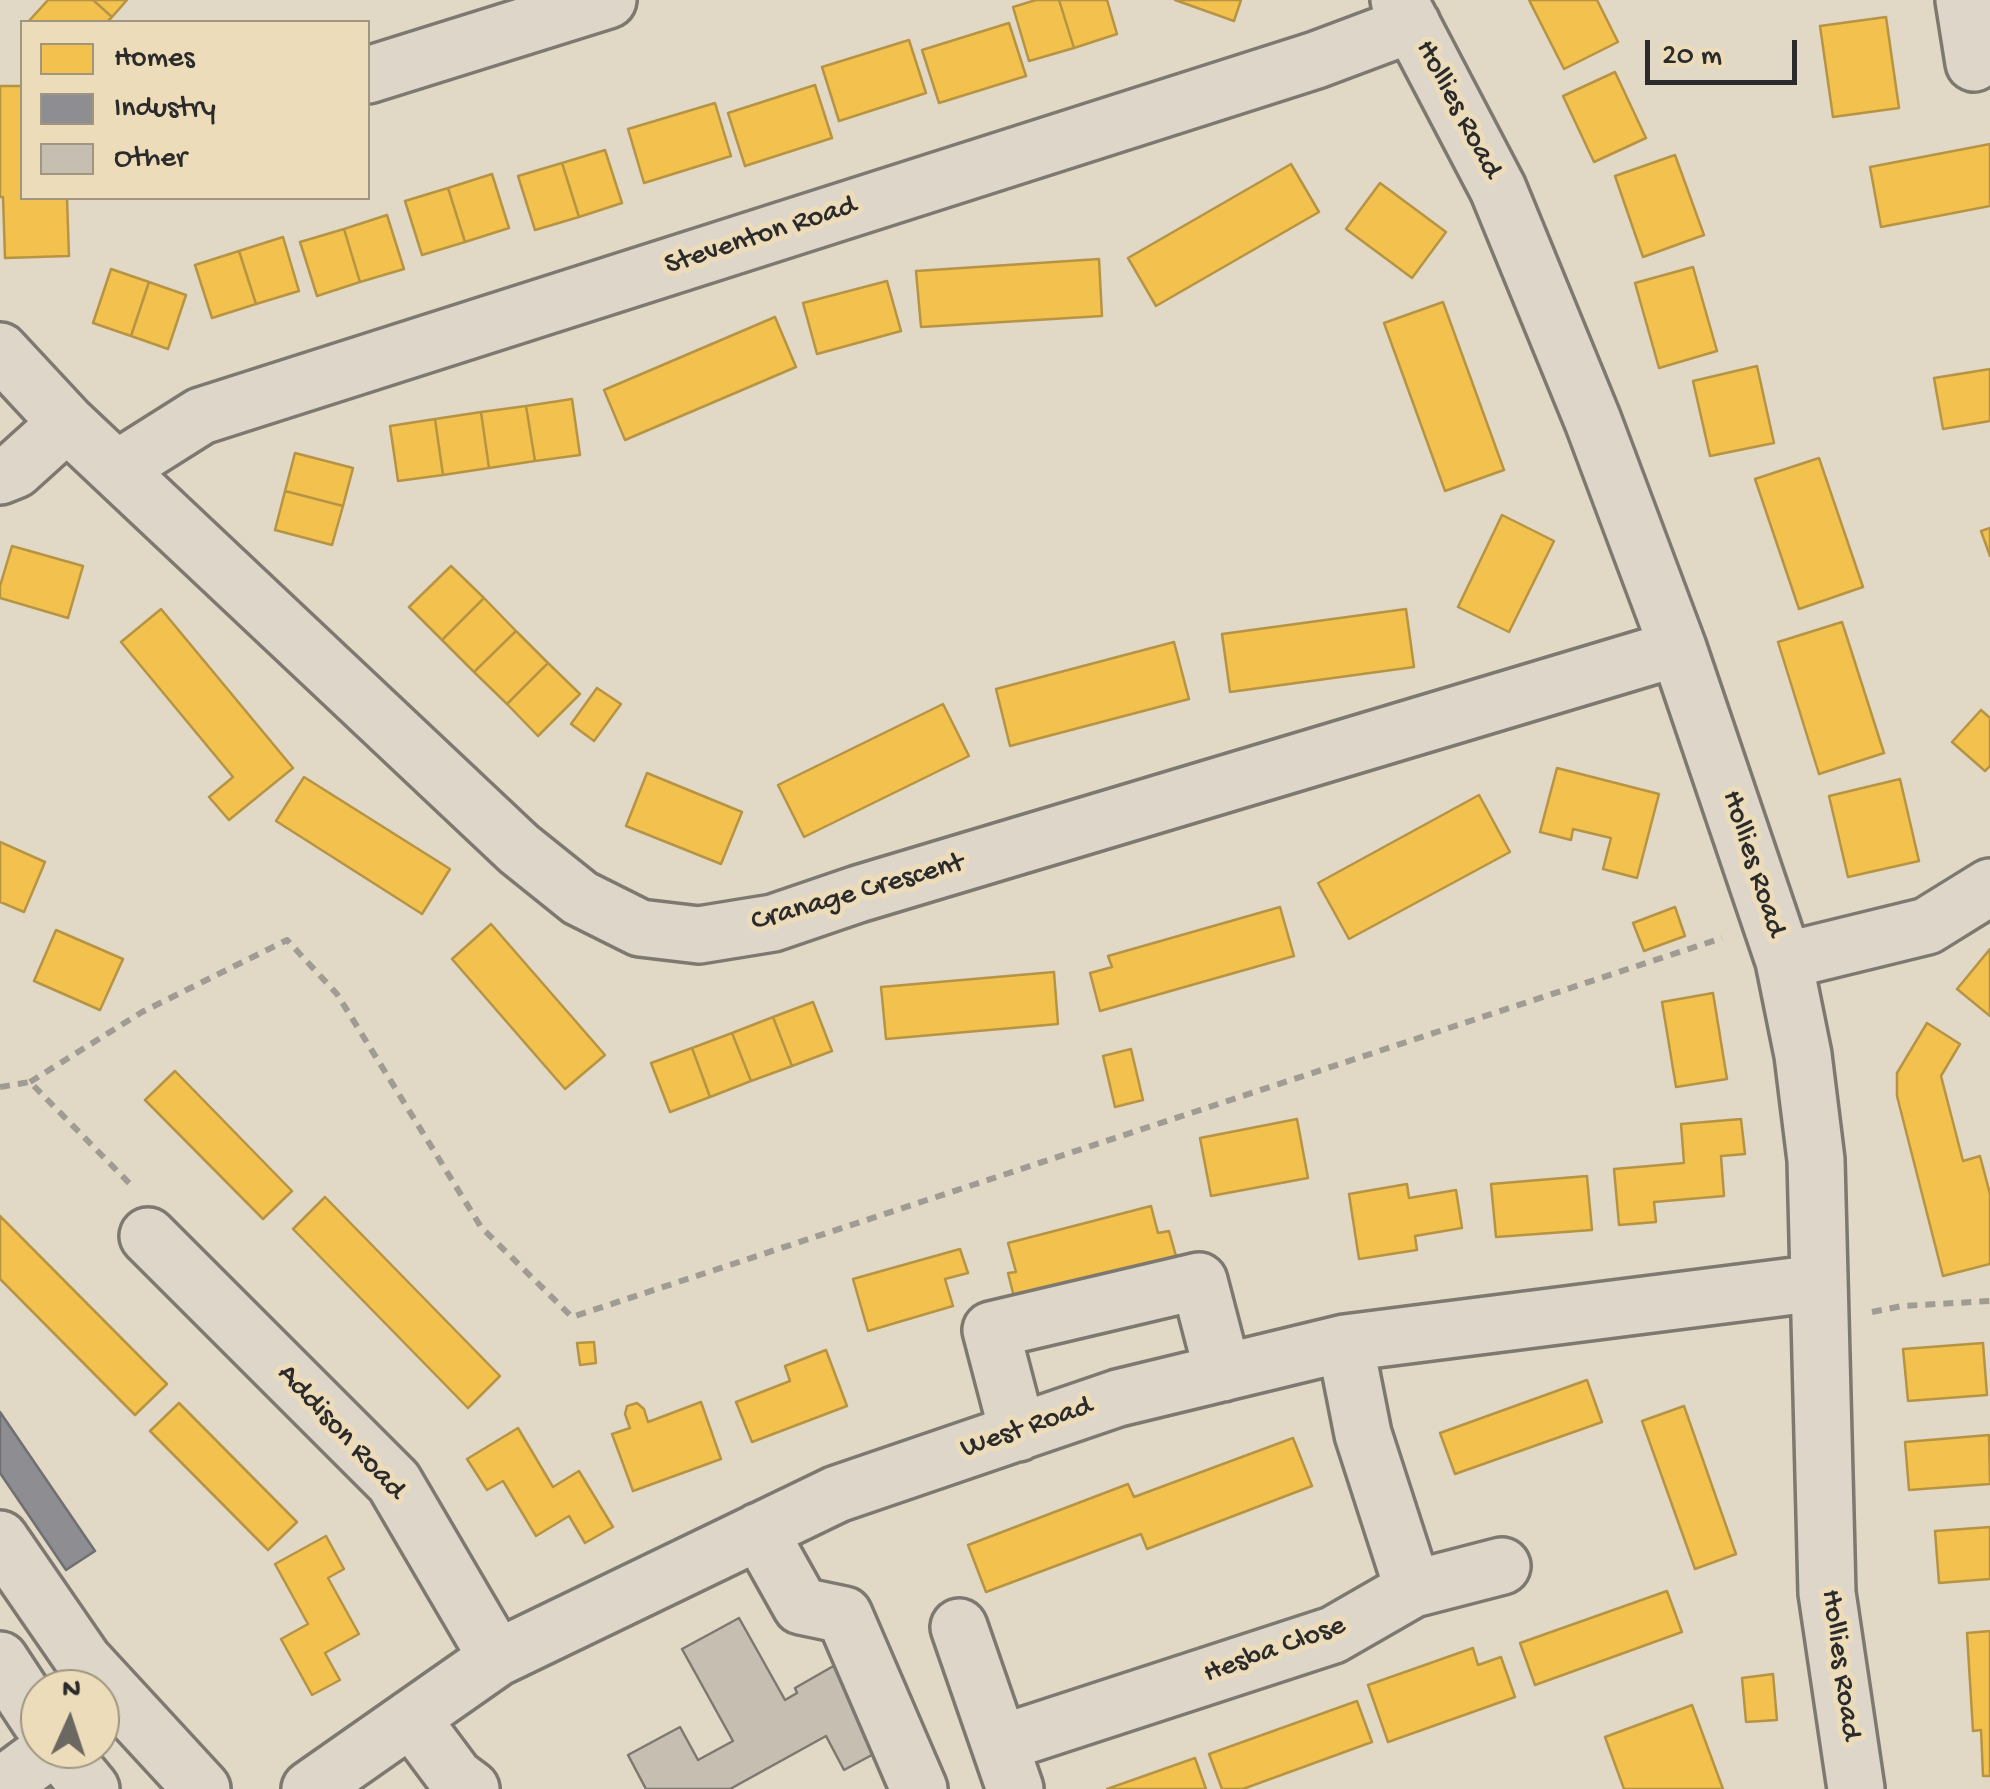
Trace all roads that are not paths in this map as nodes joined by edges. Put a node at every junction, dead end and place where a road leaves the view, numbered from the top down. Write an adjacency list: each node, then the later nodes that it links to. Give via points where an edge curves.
1 (608, 0): 5 (street)
2 (1964, 0): 4 (street)
3 (1405, 12): 8 (street, Steventon Road, via 1316,60 201,416); 10 (street, Hollies Road, via 1498,189)
4 (1974, 63)
5 (370, 74)
6 (0, 351): 7 (street, Cranage Crescent)
7 (67, 423): 8 (street, Cranage Crescent); 9 (street)
8 (122, 472): 10 (street, Cranage Crescent, via 518,849 580,898 640,928 699,935 773,923)
9 (0, 476)
10 (1678, 648): 12 (street, Hollies Road)
11 (1990, 887): 12 (street, via 1928,926)
12 (1777, 942): 14 (street, Hollies Road, via 1803,1055 1816,1160)
13 (148, 1236): 23 (street, Addison Road, via 394,1482)
14 (1820, 1302): 15 (street, West Road); 36 (street, Hollies Road, via 1828,1593)
15 (1345, 1344): 16 (street, West Road); 21 (street, via 1362,1434)
16 (1223, 1373): 17 (street, West Road, via 1118,1398); 17 (street, via 1199,1281 991,1330)
17 (1018, 1432): 18 (street, West Road, via 837,1494)
18 (759, 1531): 23 (street, West Road); 35 (street, via 801,1606 844,1614)
19 (0, 1539): 32 (street, via 84,1660)
20 (1502, 1566): 21 (street, Hesba Close)
21 (1413, 1589): 27 (street, Hesba Close, via 1334,1635)
22 (959, 1626): 27 (street)
23 (498, 1658): 26 (street, West Road)
24 (0, 1660): 25 (street)
25 (20, 1690)
26 (411, 1718): 33 (street, West Road); 34 (street)
27 (1008, 1766)
28 (27, 1769): 30 (street)
29 (73, 1769): 31 (street)
30 (0, 1788)
31 (91, 1789)
32 (202, 1789)
33 (310, 1789)
34 (471, 1789)
35 (919, 1789)
36 (1856, 1789)

